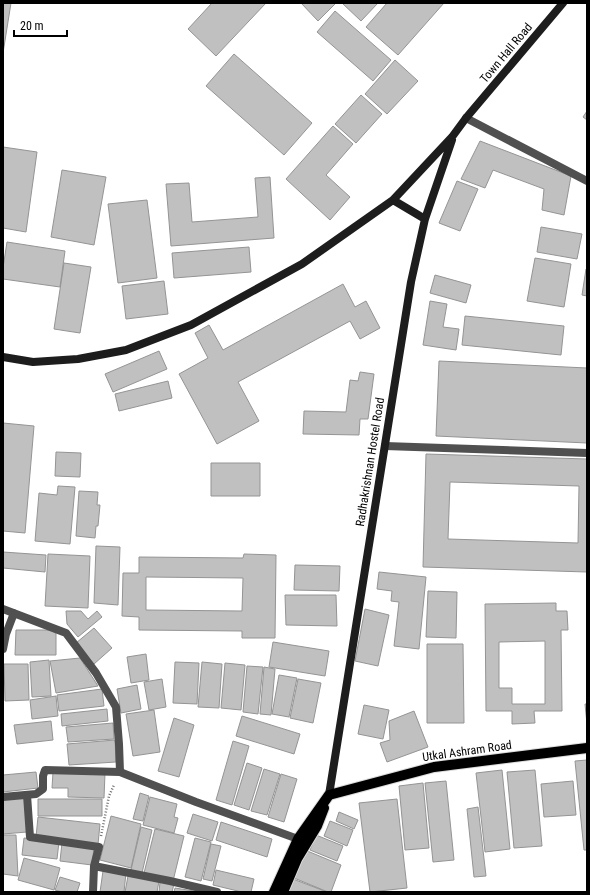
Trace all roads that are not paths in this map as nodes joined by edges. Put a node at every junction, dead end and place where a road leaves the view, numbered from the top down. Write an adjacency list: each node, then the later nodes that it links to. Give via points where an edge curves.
1 (563, 3): 2 (main road, Town Hall Road)
2 (466, 118): 3 (main road, Town Hall Road); 4 (street)
3 (452, 137): 5 (main road); 6 (main road, Radhakrishnan Hostel Road)
4 (587, 180)
5 (393, 200): 6 (main road); 7 (main road, via 302,264 191,325 126,350 78,359 33,362)
6 (425, 219): 8 (main road, Radhakrishnan Hostel Road, via 411,282)
7 (3, 357)
8 (385, 446): 9 (street); 16 (main road, Radhakrishnan Hostel Road)
9 (587, 453)
10 (3, 609): 11 (street)
11 (14, 613): 12 (street); 14 (street, via 66,633 96,673 116,708)
12 (3, 649)
13 (587, 748): 16 (main road, Utkal Ashram Road, via 434,767)
14 (120, 772): 15 (street, via 45,770 43,789 36,794); 18 (street)
15 (27, 795): 17 (street); 19 (street, via 30,837 99,847)
16 (329, 795): 18 (main road); 23 (main road, via 317,826 297,859)
17 (3, 797)
18 (298, 839): 22 (main road)
19 (94, 866): 20 (street); 21 (street)
20 (93, 892)
21 (216, 892)
22 (274, 892)
23 (284, 892)

